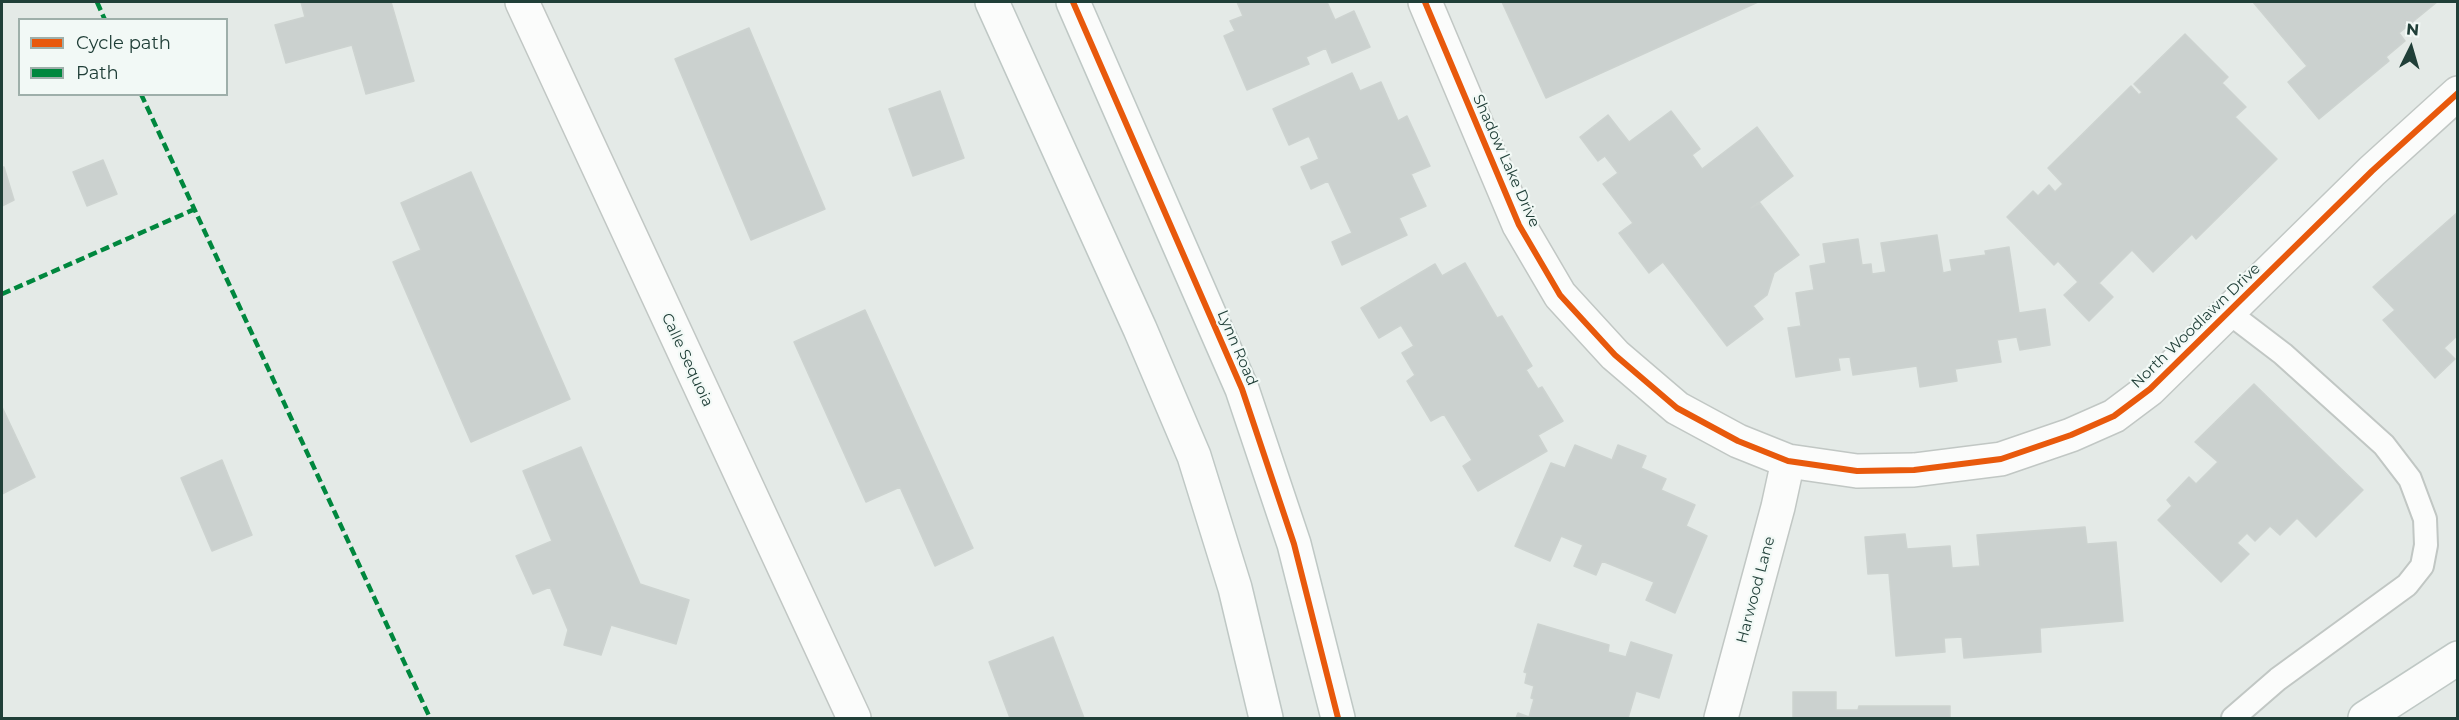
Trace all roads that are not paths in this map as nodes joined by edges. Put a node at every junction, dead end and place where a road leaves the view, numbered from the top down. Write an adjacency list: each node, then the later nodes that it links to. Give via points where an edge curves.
1 (522, 2): 9 (street, Calle Sequoia)
2 (992, 2): 10 (street, via 1194,456 1235,588)
3 (1073, 2): 11 (street, Lynn Road, via 1242,389 1293,544)
4 (1425, 2): 7 (street, Shadow Lake Drive, via 1519,225 1560,295 1615,355 1677,408 1738,441)
5 (2457, 93): 6 (street, North Woodlawn Drive)
6 (2228, 312): 7 (street, North Woodlawn Drive, via 2150,390 2114,416 2011,456 1903,471 1857,471); 13 (lane, via 2283,354 2384,445 2410,479 2425,519 2426,544 2422,566 2407,585 2278,679)
7 (1788, 461): 12 (street, Harwood Lane)
8 (2457, 658): 14 (street)
9 (854, 718)
10 (1266, 718)
11 (1338, 718)
12 (1721, 718)
13 (2233, 718)
14 (2365, 718)

